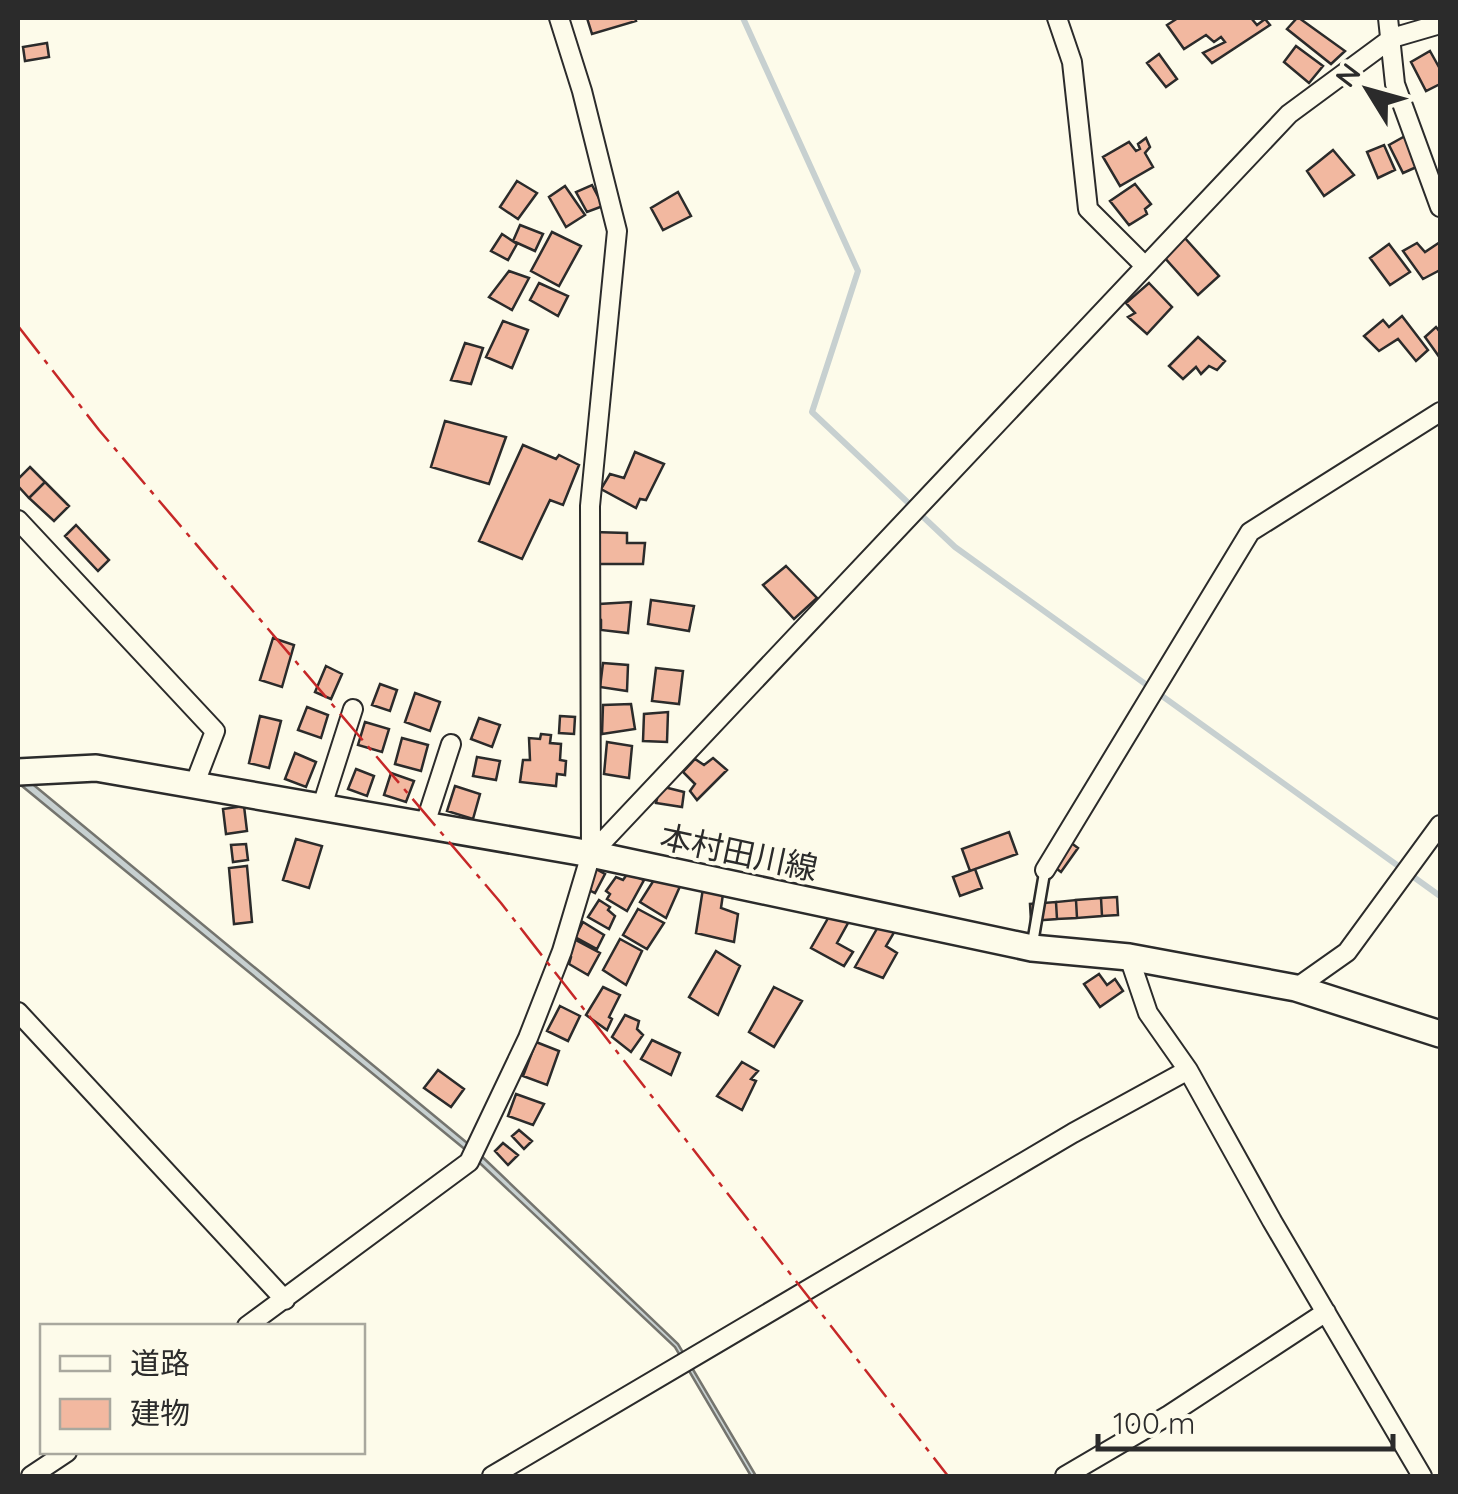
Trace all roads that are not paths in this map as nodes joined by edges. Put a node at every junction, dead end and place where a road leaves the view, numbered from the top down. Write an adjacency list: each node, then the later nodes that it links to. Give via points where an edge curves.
1 (560, 18): 17 (street, via 617,231 590,506)
2 (1057, 18): 7 (street, via 1072,62 1088,209)
3 (1388, 18): 5 (street)
4 (1440, 24): 5 (street)
5 (1392, 38): 6 (street, via 1396,84); 7 (street, via 1288,114)
6 (1440, 207)
7 (1144, 265): 17 (street)
8 (1440, 412): 18 (street, via 1250,532)
9 (18, 520): 13 (street, via 215,731)
10 (352, 709): 14 (street)
11 (451, 744): 15 (street)
12 (18, 772): 13 (main road, 本村田川線, via 96,768)
13 (195, 783): 14 (main road, 本村田川線)
14 (322, 806): 15 (main road, 本村田川線)
15 (425, 824): 17 (main road, 本村田川線)
16 (1440, 825): 21 (street, via 1346,952)
17 (592, 854): 19 (main road, 本村田川線); 25 (street, via 528,1038 469,1162)
18 (1045, 870): 19 (lane)
19 (1032, 948): 20 (main road, 本村田川線)
20 (1129, 958): 21 (main road, 本村田川線); 24 (street, via 1148,1013)
21 (1296, 988): 23 (main road, 本村田川線)
22 (18, 1012): 25 (street)
23 (1440, 1034)
24 (1188, 1070): 26 (street); 30 (street)
25 (285, 1300): 27 (street)
26 (1326, 1312): 31 (street); 32 (street)
27 (250, 1324)
28 (64, 1454): 29 (street)
29 (31, 1476)
30 (492, 1476)
31 (1065, 1476)
32 (1422, 1476)

